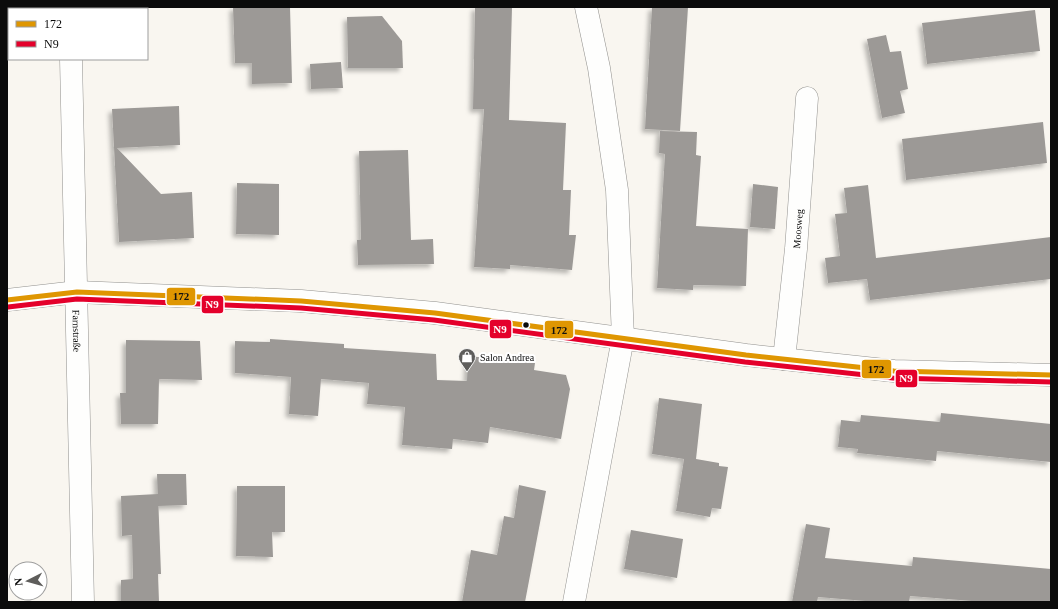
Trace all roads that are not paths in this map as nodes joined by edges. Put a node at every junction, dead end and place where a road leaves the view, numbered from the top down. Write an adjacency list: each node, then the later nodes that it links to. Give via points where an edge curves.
1 (586, 7): 6 (street, via 600,68 617,190)
2 (71, 60): 4 (street, Farnstraße)
3 (808, 98): 7 (street, Moosweg)
4 (77, 292): 5 (street); 6 (street, via 301,301 435,313); 9 (street, Farnstraße)
5 (7, 300)
6 (623, 338): 7 (street); 10 (street)
7 (784, 359): 8 (street, via 894,372)
8 (1051, 375)
9 (83, 602)
10 (574, 602)

